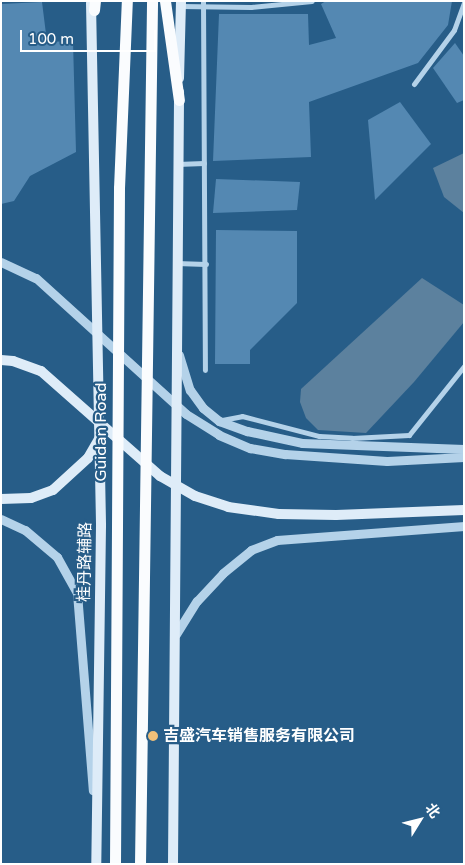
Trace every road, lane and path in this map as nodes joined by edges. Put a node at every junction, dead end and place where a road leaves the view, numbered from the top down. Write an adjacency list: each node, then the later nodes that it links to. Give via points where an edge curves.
1 (127, 1): 31 (highway, Guidan Road, via 119,188)
2 (152, 1): 32 (highway)
3 (166, 1): 10 (highway)
4 (312, 1): 8 (street, via 251,7)
5 (464, 2): 9 (street, via 454,30)
6 (94, 3): 21 (main road, 桂丹路辅路, via 94,260)
7 (181, 3): 8 (street); 10 (main road)
8 (203, 4): 11 (street)
9 (414, 84)
10 (178, 100): 12 (main road)
11 (204, 163): 12 (street); 15 (street)
12 (177, 164): 14 (main road)
13 (1, 262): 23 (street, via 36,278 186,414 219,435 250,448 285,454 387,461)
14 (175, 264): 15 (street); 16 (main road)
15 (206, 264): 19 (street)
16 (175, 344): 20 (street, via 190,390 203,408); 28 (main road)
17 (1, 360): 25 (main road, via 41,371 160,476 195,496 228,507 279,514)
18 (464, 366): 20 (street, via 409,435 344,438 320,436 242,416)
19 (205, 370)
20 (219, 421): 22 (street, via 302,443)
21 (99, 438): 24 (main road, via 88,458 53,490 30,498); 29 (main road, 桂丹路辅路, via 101,526)
22 (464, 449)
23 (464, 457)
24 (1, 499)
25 (464, 510)
26 (1, 519): 29 (street, via 25,530 57,557 77,593)
27 (464, 526): 28 (street, via 277,540 251,550 222,573)
28 (176, 634): 33 (main road)
29 (96, 818): 30 (main road, 桂丹路辅路)
30 (96, 864)
31 (115, 864)
32 (140, 864)
33 (173, 864)

